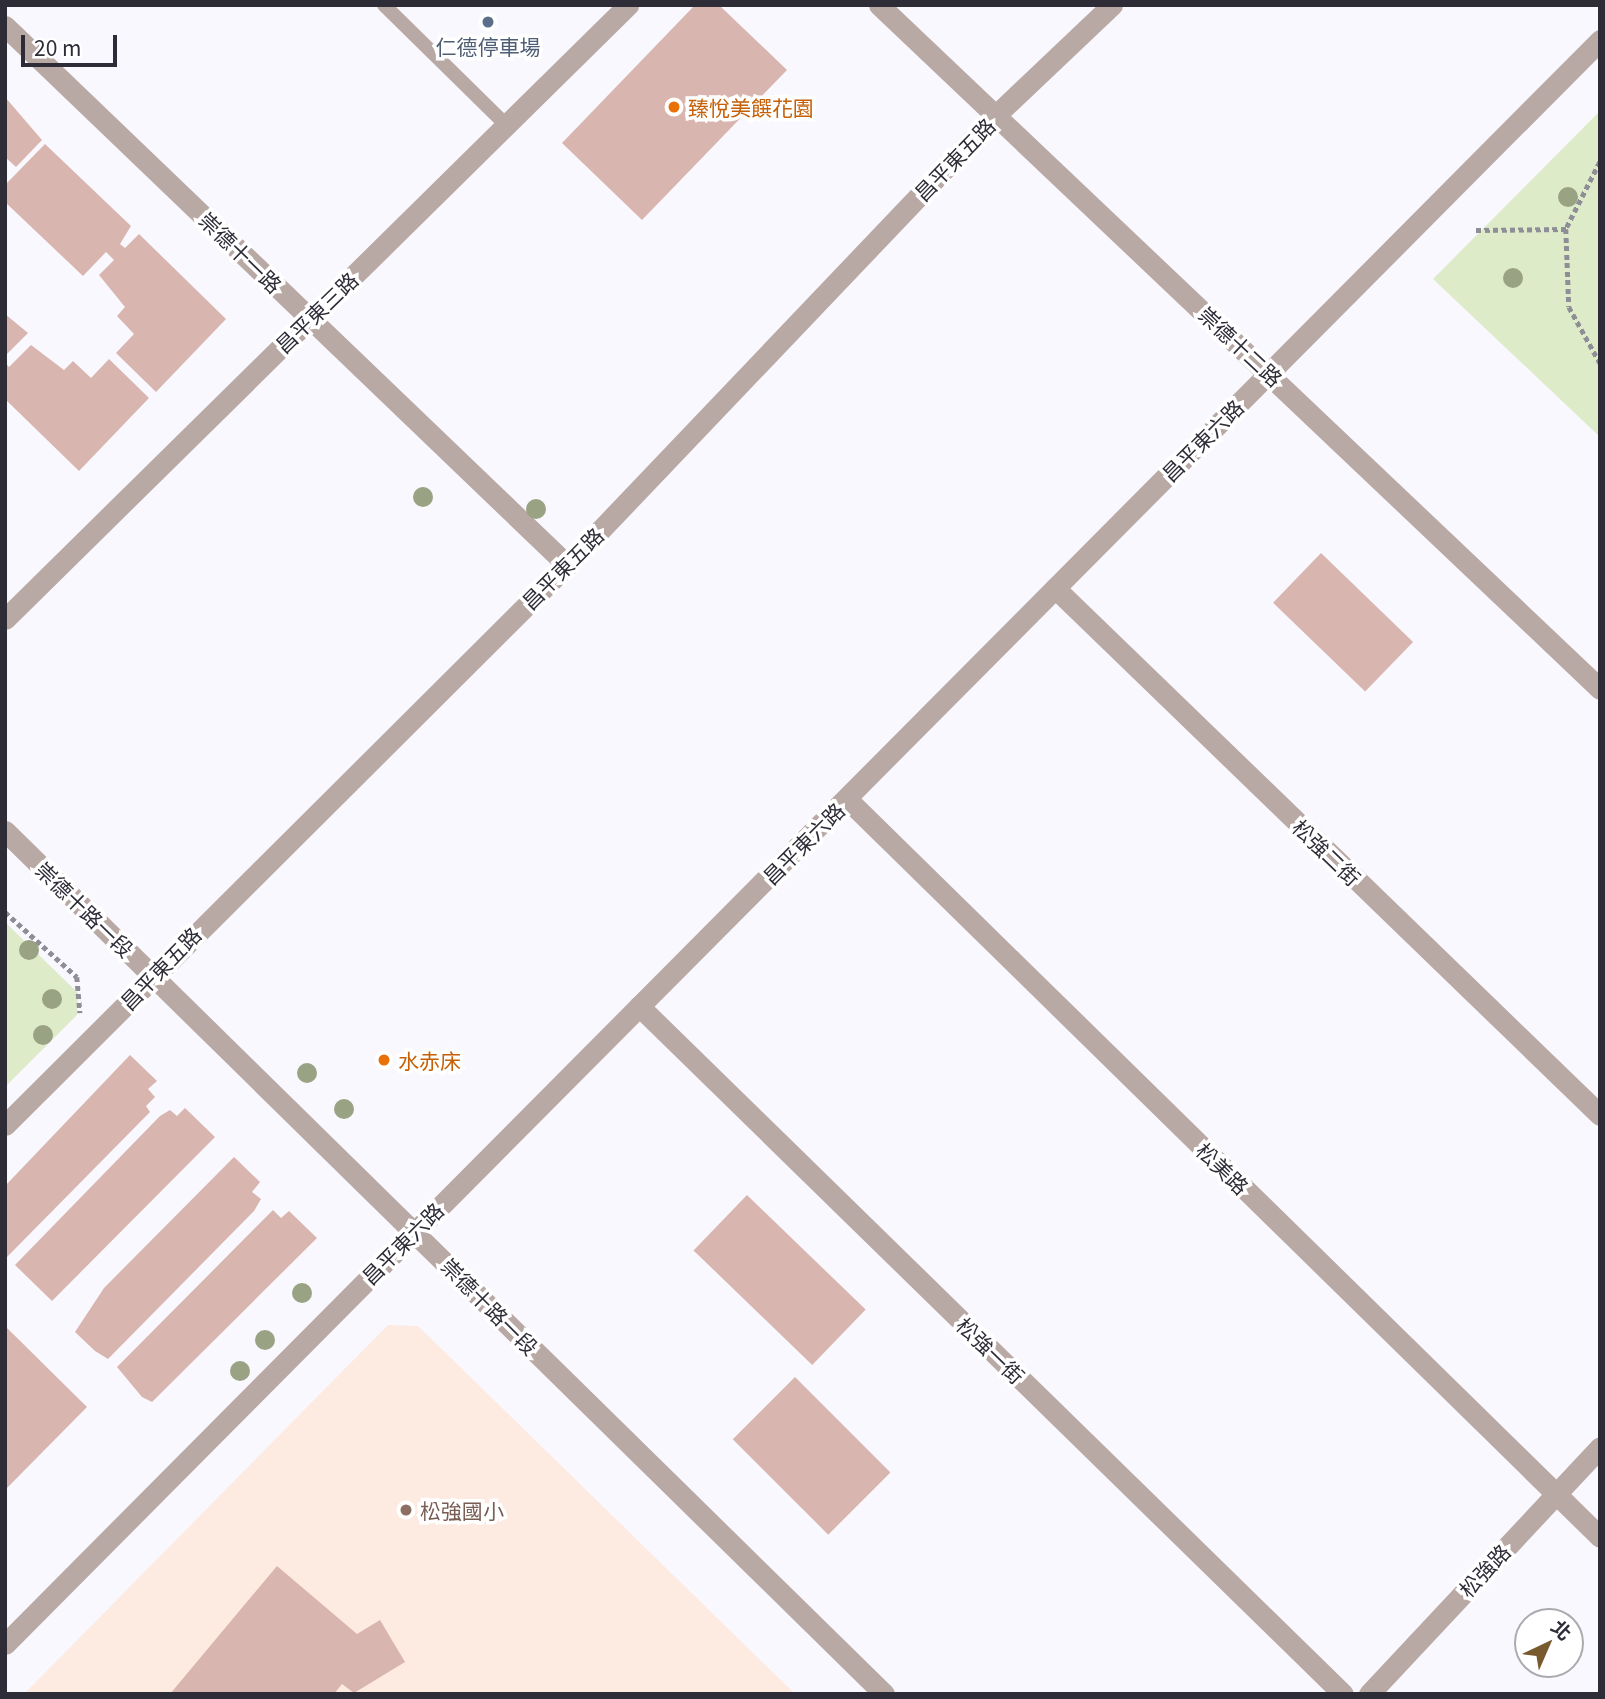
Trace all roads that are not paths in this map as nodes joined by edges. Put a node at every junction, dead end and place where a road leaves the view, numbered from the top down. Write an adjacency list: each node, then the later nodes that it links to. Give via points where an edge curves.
1 (384, 5): 8 (lane)
2 (628, 5): 8 (street, 昌平東三路)
3 (879, 5): 7 (street, 崇德十二路)
4 (1112, 5): 7 (street, 昌平東五路)
5 (5, 26): 9 (street, 崇德十一路)
6 (1600, 40): 10 (street, 昌平東六路)
7 (996, 115): 10 (street, 崇德十二路); 11 (street, 昌平東五路)
8 (507, 126): 9 (street, 昌平東三路)
9 (310, 318): 11 (street, 崇德十一路); 13 (street, 昌平東三路)
10 (1270, 372): 12 (street, 昌平東六路); 14 (street, 崇德十二路)
11 (567, 565): 17 (street, 昌平東五路)
12 (1055, 588): 15 (street, 昌平東六路); 19 (street, 松強二街)
13 (5, 619)
14 (1600, 689)
15 (847, 799): 18 (street, 昌平東六路); 23 (street, 松美路)
16 (5, 831): 17 (street, 崇德十路一段)
17 (153, 975): 20 (street, 昌平東五路); 21 (street, 崇德十路一段)
18 (639, 1006): 21 (street, 昌平東六路); 27 (street, 松強一街)
19 (1600, 1115)
20 (5, 1125)
21 (414, 1231): 25 (street, 昌平東六路); 26 (street, 崇德十路一段)
22 (1600, 1447): 23 (street, 松強路)
23 (1556, 1494): 24 (street, 松美路); 28 (street, 松強路)
24 (1600, 1537)
25 (5, 1644)
26 (884, 1694)
27 (1343, 1694)
28 (1369, 1694)

